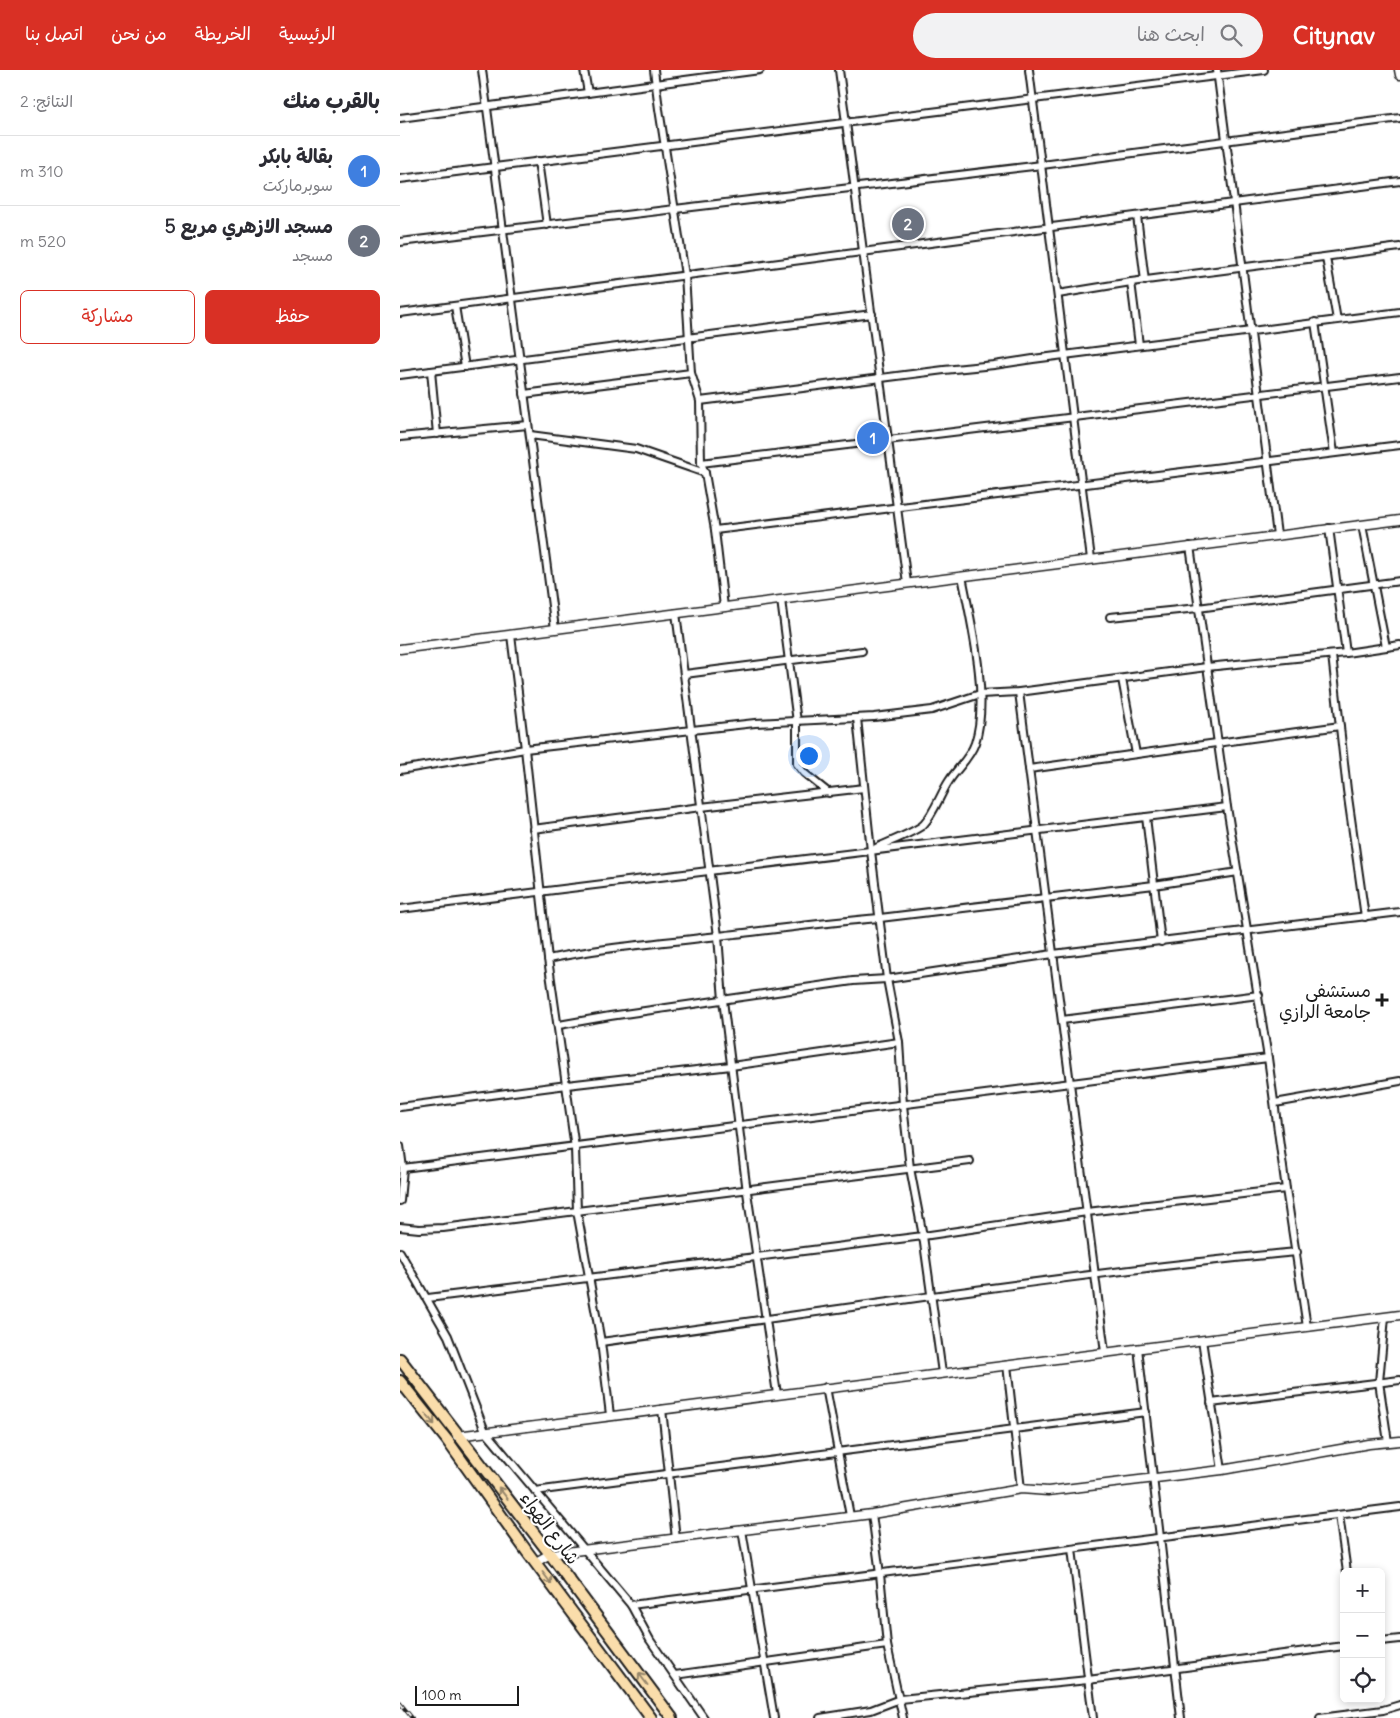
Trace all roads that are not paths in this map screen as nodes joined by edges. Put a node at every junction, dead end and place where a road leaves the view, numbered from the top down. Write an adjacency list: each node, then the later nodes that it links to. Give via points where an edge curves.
1 (482, 70): 14 (street)
2 (584, 70): 12 (street)
3 (654, 70): 11 (street)
4 (760, 70): 11 (street)
5 (839, 70): 17 (street)
6 (1029, 70): 13 (street)
7 (1264, 70): 9 (street)
8 (1400, 70): 10 (street)
9 (1218, 73): 13 (street); 18 (street)
10 (1400, 75)
11 (656, 84): 12 (street); 19 (street)
12 (588, 93): 14 (street)
13 (1032, 99): 17 (street); 21 (street)
14 (487, 106): 15 (street); 22 (street)
15 (400, 118)
16 (1400, 118): 18 (street)
17 (846, 123): 19 (street); 25 (street)
18 (1226, 141): 21 (street); 26 (street)
19 (664, 146): 20 (street); 27 (street)
20 (538, 161): 22 (street); 29 (street)
21 (1042, 165): 25 (street); 30 (street)
22 (494, 167): 23 (street); 31 (street)
23 (400, 179)
24 (1400, 181): 26 (street)
25 (855, 188): 27 (street); 34 (street)
26 (1234, 203): 28 (street); 36 (street)
27 (675, 210): 29 (street); 37 (street)
28 (1137, 216): 30 (street); 38 (street)
29 (548, 225): 31 (street)
30 (1049, 227): 34 (street); 40 (street)
31 (502, 230): 32 (street); 41 (street)
32 (400, 242)
33 (1400, 247): 35 (street)
34 (864, 252): 37 (street); 45 (street)
35 (1326, 258): 36 (street); 46 (street)
36 (1243, 269): 38 (street); 48 (street)
37 (685, 276): 41 (street); 49 (street)
38 (1145, 281): 39 (street)
39 (1131, 282): 40 (street); 50 (street)
40 (1058, 294): 51 (street)
41 (512, 298): 42 (street); 52 (street)
42 (455, 306): 44 (street); 53 (street)
43 (1400, 312): 46 (street)
44 (400, 313)
45 (872, 314): 49 (street); 58 (street)
46 (1336, 320): 47 (street)
47 (1315, 322): 48 (street); 59 (street)
48 (1251, 331): 50 (street); 61 (street)
49 (688, 339): 52 (street); 55 (street)
50 (1139, 345): 51 (street)
51 (1065, 354): 58 (street); 63 (street)
52 (520, 361): 53 (street); 60 (street)
53 (465, 367): 54 (street)
54 (431, 371): 56 (street); 65 (street)
55 (691, 373): 60 (street); 62 (street)
56 (400, 375)
57 (1400, 376): 59 (street)
58 (880, 378): 62 (street); 68 (street)
59 (1325, 386): 61 (street); 70 (street)
60 (524, 394): 64 (street)
61 (1259, 394): 63 (street); 71 (street)
62 (700, 401): 72 (street)
63 (1073, 418): 68 (street); 74 (street)
64 (528, 425): 65 (street); 66 (street)
65 (437, 434): 67 (street)
66 (530, 434): 73 (street, via 636,449); 93 (street)
67 (400, 437)
68 (888, 441): 72 (street); 75 (street)
69 (1400, 445): 70 (street)
70 (1334, 453): 71 (street)
71 (1268, 462): 74 (street); 80 (street)
72 (701, 463): 73 (street)
73 (705, 473): 79 (street)
74 (1082, 485): 75 (street); 82 (street)
75 (897, 508): 79 (street); 85 (street)
76 (1400, 520): 77 (street)
77 (1362, 525): 78 (street); 86 (street)
78 (1329, 528): 80 (street); 87 (street)
79 (715, 530): 89 (street)
80 (1277, 535): 81 (street)
81 (1190, 546): 82 (street); 90 (street)
82 (1092, 559): 83 (street)
83 (962, 576): 85 (street); 106 (street)
84 (1400, 581): 86 (street)
85 (907, 583): 88 (street)
86 (1373, 585): 87 (street); 96 (street)
87 (1338, 589): 90 (street); 99 (street)
88 (781, 600): 89 (street); 101 (street)
89 (724, 607): 91 (street)
90 (1198, 608): 92 (street); 102 (street)
91 (676, 613): 93 (street); 103 (street)
92 (1110, 617)
93 (555, 629): 94 (street)
94 (511, 635): 97 (street); 112 (street)
95 (1400, 645): 96 (street)
96 (1386, 647): 99 (street)
97 (400, 649)
98 (862, 651): 101 (street)
99 (1346, 653): 100 (street)
100 (1332, 655): 102 (street); 109 (street)
101 (788, 660): 103 (street); 108 (street)
102 (1207, 667): 104 (street); 111 (street)
103 (685, 674): 110 (street)
104 (1122, 679): 105 (street); 113 (street)
105 (1019, 692): 106 (street); 114 (street)
106 (980, 694): 107 (street, via 932,710); 123 (street, via 981,716 970,755 949,780 924,825)
107 (858, 718): 108 (street); 116 (street)
108 (797, 722): 110 (street); 117 (street, via 797,764)
109 (1340, 726): 111 (street); 131 (street)
110 (692, 730): 112 (street); 118 (street)
111 (1218, 742): 113 (street); 119 (street)
112 (525, 749): 115 (street); 121 (street)
113 (1136, 754): 114 (street)
114 (1029, 769): 122 (street)
115 (400, 770)
116 (864, 788): 117 (street); 123 (street)
117 (829, 793): 118 (street)
118 (701, 807): 121 (street); 124 (street)
119 (1227, 807): 120 (street); 125 (street)
120 (1146, 817): 122 (street); 126 (street)
121 (533, 829): 127 (street)
122 (1037, 830): 123 (street); 128 (street)
123 (871, 850): 124 (street); 132 (street)
124 (710, 870): 127 (street); 134 (street)
125 (1238, 872): 126 (street); 133 (street)
126 (1154, 885): 128 (street); 135 (street)
127 (540, 891): 129 (street); 137 (street)
128 (1046, 898): 132 (street); 136 (street)
129 (400, 908)
130 (1400, 912): 131 (street)
131 (1365, 917): 133 (street)
132 (880, 918): 134 (street); 138 (street)
133 (1248, 932): 135 (street); 139 (street)
134 (718, 936): 137 (street, via 633,944); 140 (street)
135 (1161, 942): 136 (street)
136 (1053, 954): 138 (street); 141 (street)
137 (548, 959): 142 (street)
138 (887, 979): 140 (street); 143 (street)
139 (1258, 995): 141 (street); 144 (street)
140 (723, 1000): 142 (street); 145 (street)
141 (1062, 1020): 147 (street)
142 (559, 1025): 148 (street)
143 (899, 1042): 145 (street); 150 (street)
144 (1268, 1058): 147 (street); 149 (street)
145 (732, 1066): 148 (street); 152 (street)
146 (1400, 1081): 149 (street)
147 (1070, 1084): 150 (street); 162 (street)
148 (567, 1085): 151 (street); 154 (street)
149 (1275, 1103): 158 (street)
150 (902, 1106): 152 (street); 157 (street)
151 (400, 1107)
152 (739, 1126): 154 (street); 159 (street)
153 (400, 1146): 156 (street)
154 (575, 1148): 156 (street); 161 (street)
155 (970, 1161): 157 (street)
156 (403, 1168): 160 (street)
157 (910, 1168): 159 (street); 164 (street)
158 (1286, 1189): 162 (street); 166 (street)
159 (747, 1190): 161 (street); 167 (street)
160 (400, 1201)
161 (577, 1211): 163 (street, via 443,1228); 169 (street)
162 (1086, 1212): 164 (street); 168 (street)
163 (400, 1227)
164 (923, 1236): 167 (street); 170 (street)
165 (400, 1252): 171 (street)
166 (1296, 1252): 168 (street); 175 (street)
167 (756, 1256): 169 (street); 174 (street)
168 (1095, 1275): 170 (street); 179 (street)
169 (589, 1278): 171 (street); 177 (street)
170 (931, 1297): 174 (street); 182 (street)
171 (428, 1298): 193 (street, via 448,1336)
172 (1400, 1315): 173 (street)
173 (1385, 1317): 175 (street); 185 (street)
174 (765, 1320): 177 (street); 187 (street)
175 (1306, 1326): 176 (street)
176 (1202, 1340): 178 (street); 188 (street)
177 (601, 1342): 191 (street)
178 (1138, 1348): 179 (street); 190 (street)
179 (1105, 1352): 181 (street)
180 (400, 1359): 194 (main road, شارع الهواء)
181 (1007, 1365): 182 (street); 192 (street)
182 (942, 1373): 186 (street)
183 (1400, 1380): 185 (street)
184 (400, 1381): 213 (main road, شارع الهواء, one-way to 213)
185 (1380, 1382): 188 (street); 196 (street)
186 (826, 1387): 187 (street); 197 (street)
187 (777, 1394): 189 (street)
188 (1211, 1403): 198 (street)
189 (662, 1409): 191 (street); 199 (street)
190 (1146, 1412): 192 (street); 200 (street)
191 (610, 1415): 193 (street)
192 (1014, 1430): 197 (street); 201 (street)
193 (485, 1431): 194 (street); 202 (street)
194 (457, 1436): 212 (main road, شارع الهواء, one-way to 194)
195 (1400, 1441): 196 (street)
196 (1388, 1442): 198 (street)
197 (837, 1452): 199 (street); 206 (street)
198 (1222, 1470): 200 (street)
199 (668, 1473): 202 (street); 209 (street)
200 (1153, 1478): 201 (street, via 1048,1492); 208 (street)
201 (1021, 1490): 204 (street)
202 (535, 1491): 211 (street)
203 (1400, 1507): 205 (street)
204 (872, 1514): 206 (street); 215 (street)
205 (1339, 1515): 208 (street); 214 (street)
206 (850, 1516): 207 (street)
207 (742, 1530): 209 (street); 216 (street)
208 (1161, 1538): 210 (street); 223 (street)
209 (676, 1539): 211 (street)
210 (1072, 1549): 215 (street); 225 (street)
211 (584, 1550): 212 (street); 217 (street)
212 (550, 1554): 213 (street); 229 (main road, شارع الهواء, one-way to 212)
213 (536, 1562): 228 (main road, شارع الهواء, one-way to 228)
214 (1346, 1568)
215 (880, 1574): 216 (street); 220 (street)
216 (753, 1590): 217 (street); 222 (street)
217 (631, 1605): 224 (street)
218 (1400, 1639): 219 (street)
219 (1385, 1641)
220 (887, 1644): 222 (street); 226 (street)
221 (1340, 1647): 223 (street)
222 (766, 1662): 224 (street); 231 (street)
223 (1175, 1669): 225 (street); 235 (street)
224 (675, 1676): 230 (street)
225 (1088, 1680): 226 (street); 234 (street)
226 (900, 1700): 232 (street, via 871,1710); 233 (street)
227 (1400, 1705): 236 (street)
228 (651, 1718)
229 (672, 1718)
230 (704, 1718)
231 (774, 1718)
232 (820, 1718)
233 (904, 1718)
234 (1093, 1718)
235 (1181, 1718)
236 (1320, 1718)

